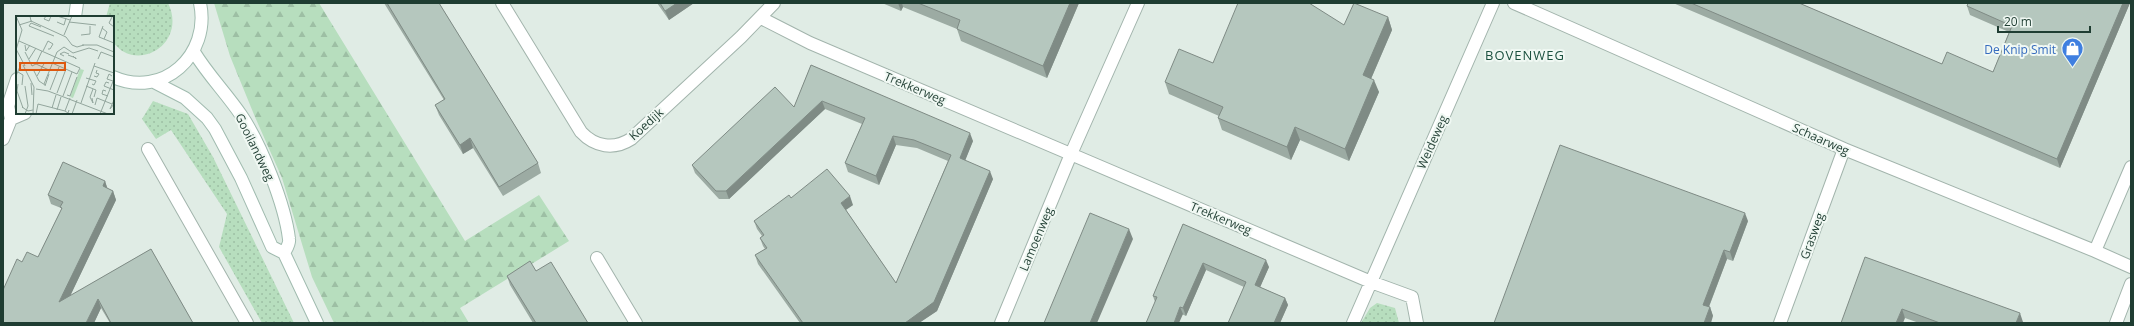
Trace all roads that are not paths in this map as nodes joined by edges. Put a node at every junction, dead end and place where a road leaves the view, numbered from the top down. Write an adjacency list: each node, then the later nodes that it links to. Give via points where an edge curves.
1 (77, 3): 8 (street)
2 (200, 3): 10 (street, via 202,28)
3 (502, 3): 9 (street, Koedijk, via 575,123 586,137 600,145 617,145 631,139)
4 (774, 3): 9 (street, Koedijk)
5 (1138, 3): 19 (street)
6 (1493, 3): 25 (street, Weideweg)
7 (1514, 3): 18 (street, Schaarweg)
8 (75, 16)
9 (760, 18): 19 (street, Trekkerweg, via 810,43)
10 (194, 52): 13 (street, via 176,71); 22 (street, Gooilandweg, via 242,116 267,166 290,241)
11 (114, 77): 13 (street, via 130,83)
12 (16, 82): 15 (street, via 8,106)
13 (154, 82): 22 (street, via 185,98 207,118 240,178 272,247)
14 (23, 114): 15 (street)
15 (11, 119): 16 (street)
16 (3, 139)
17 (148, 149): 27 (street)
18 (1844, 149): 21 (street, Schaarweg); 33 (street, Grasweg)
19 (1071, 154): 25 (street, Trekkerweg); 30 (street, Lamoenweg)
20 (2131, 168): 21 (street)
21 (2095, 251): 24 (street, Schaarweg)
22 (284, 253): 28 (street)
23 (597, 258): 29 (street)
24 (2131, 267)
25 (1371, 282): 31 (street, Weideweg); 32 (street, via 1412,297)
26 (2131, 284): 34 (street)
27 (247, 323)
28 (317, 323)
29 (636, 323)
30 (1002, 323)
31 (1353, 323)
32 (1417, 323)
33 (1780, 323)
34 (2116, 323)

